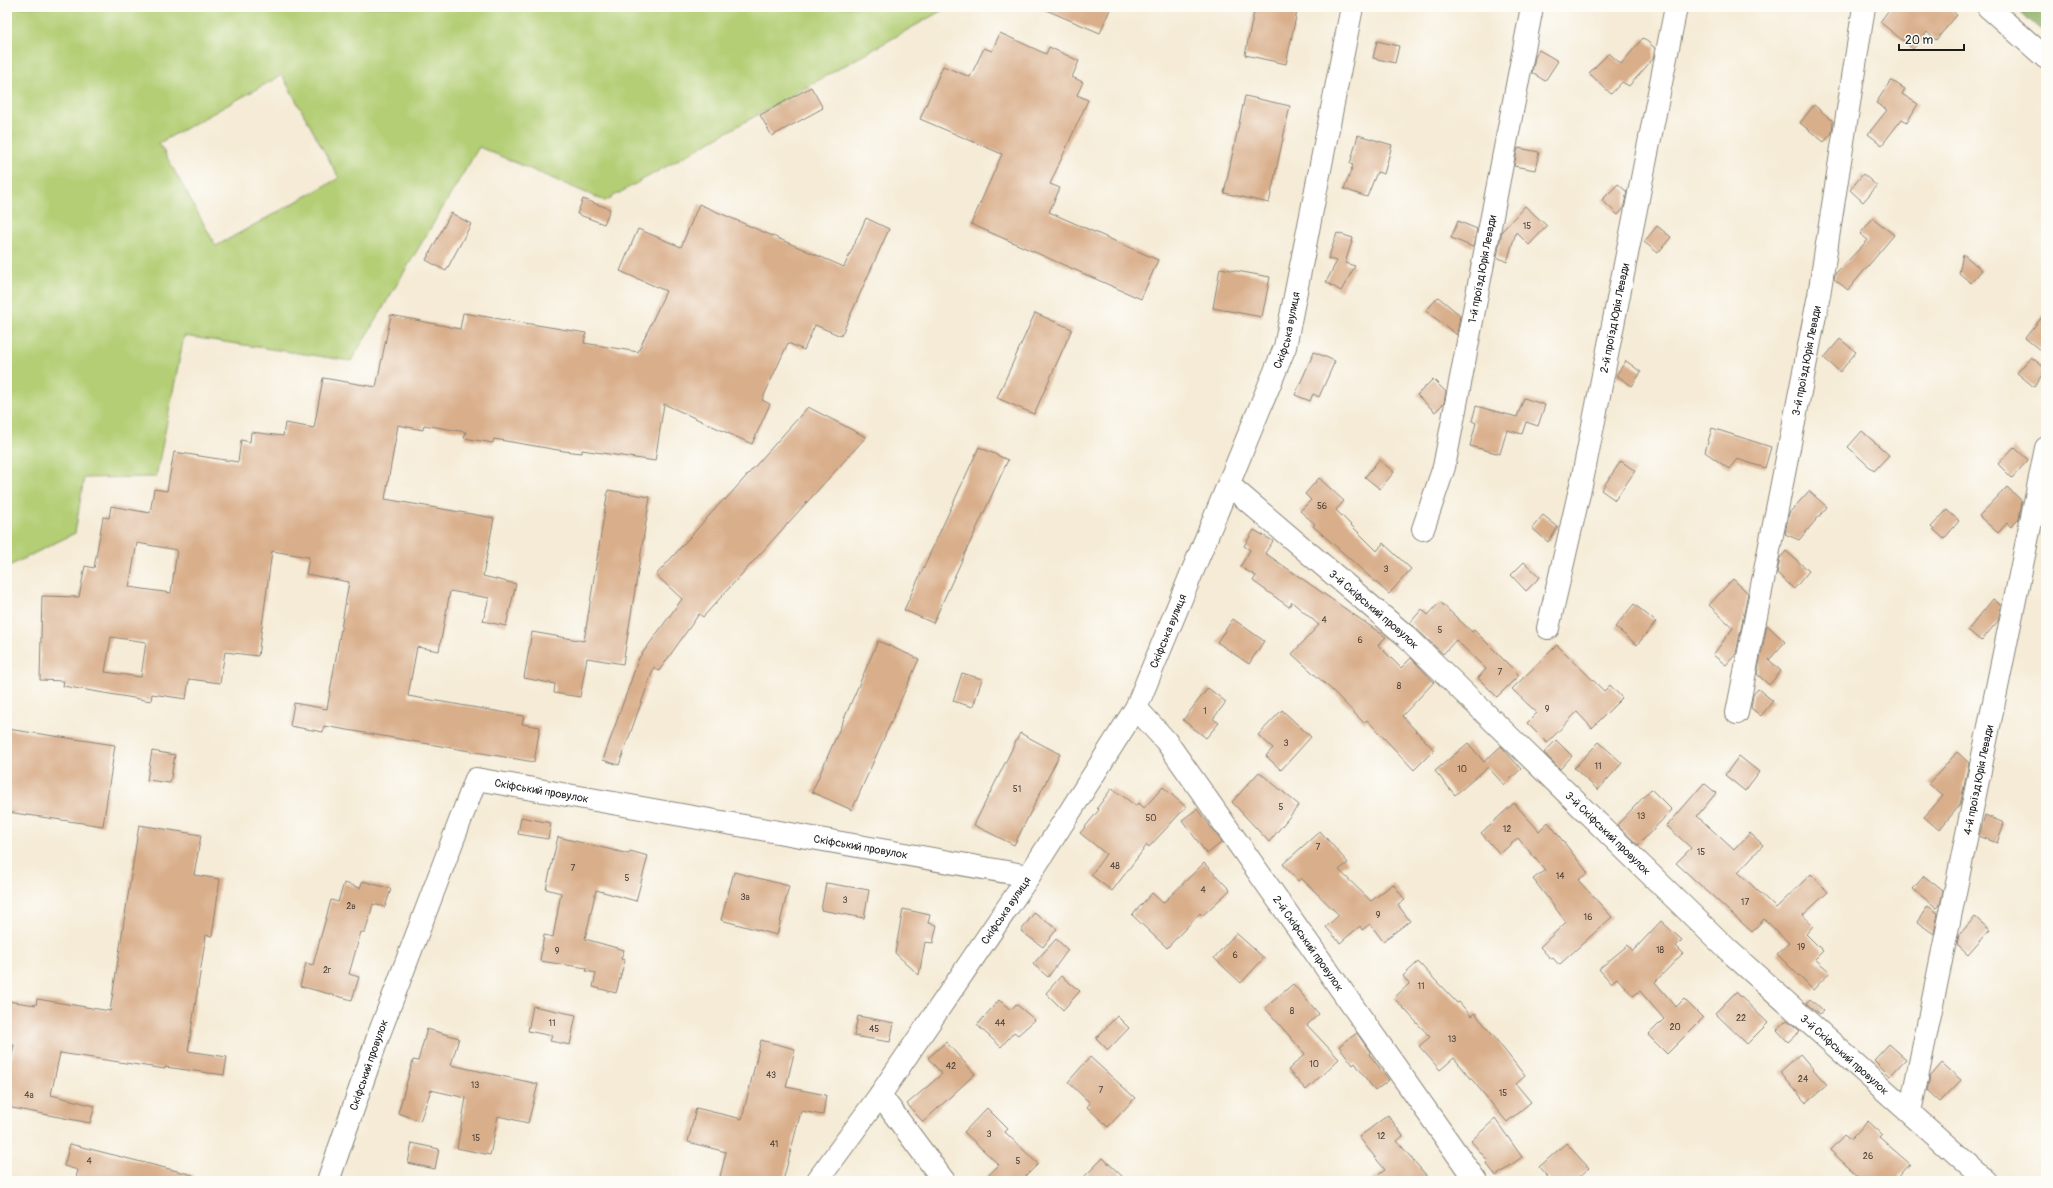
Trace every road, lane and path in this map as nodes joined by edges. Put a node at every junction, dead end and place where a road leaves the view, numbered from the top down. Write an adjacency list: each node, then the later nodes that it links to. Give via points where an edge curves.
1 (1352, 7): 8 (street, Скіфська вулиця, via 1285,347)
2 (1532, 7): 9 (street, 1-й проїзд Юрія Левади, via 1444,467)
3 (1676, 7): 10 (street, 2-й проїзд Юрія Левади, via 1583,476)
4 (1864, 7): 12 (street, 3-й проїзд Юрія Левади, via 1819,295)
5 (1988, 7): 6 (street)
6 (2046, 58)
7 (2046, 448): 15 (street, 4-й проїзд Юрія Левади)
8 (1229, 485): 11 (street, Скіфська вулиця); 15 (street, 3-й Скіфський провулок, via 1406,636 1728,950)
9 (1423, 529)
10 (1548, 628)
11 (1136, 708): 13 (street, Скіфська вулиця); 19 (street, 2-й Скіфський провулок, via 1166,741)
12 (1737, 713)
13 (1029, 876): 14 (street, Скіфська вулиця); 16 (street, Скіфський провулок, via 476,779 379,1034)
14 (880, 1095): 17 (street, Скіфська вулиця); 18 (street)
15 (1910, 1112): 20 (street, 3-й Скіфський провулок)
16 (328, 1181)
17 (817, 1181)
18 (944, 1181)
19 (1476, 1181)
20 (1986, 1181)

